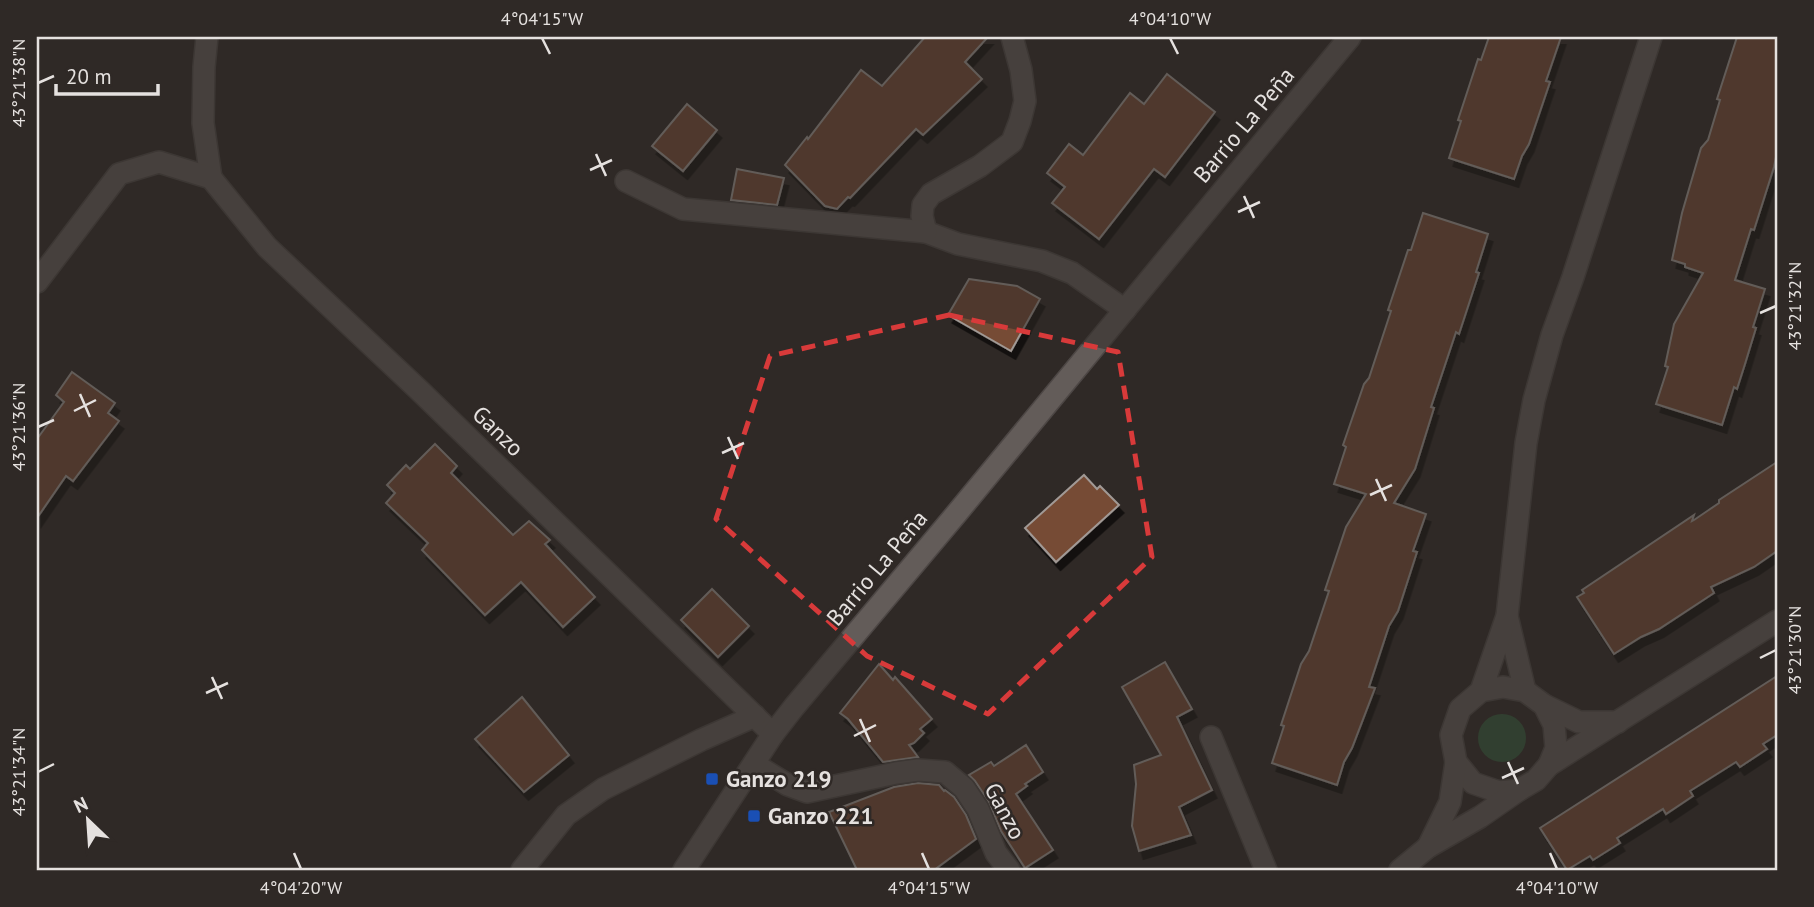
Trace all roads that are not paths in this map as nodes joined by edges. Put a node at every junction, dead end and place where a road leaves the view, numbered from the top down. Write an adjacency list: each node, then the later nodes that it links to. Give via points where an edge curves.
1 (207, 37): 5 (street, via 203,123)
2 (1012, 37): 7 (street, via 1025,101 1012,142 931,194 923,205)
3 (1350, 37): 9 (street, Barrio La Peña)
4 (1651, 37): 10 (street, via 1534,400)
5 (211, 178): 8 (street, via 159,162 120,174); 15 (street, Ganzo, via 267,247)
6 (626, 181): 7 (street, via 683,209)
7 (926, 232): 9 (street, via 958,244 1042,261 1072,273)
8 (37, 282)
9 (1125, 310): 17 (street, Barrio La Peña)
10 (1507, 617): 12 (street); 13 (street)
11 (1777, 621): 16 (street)
12 (1480, 691): 13 (street, via 1503,687); 19 (street, via 1460,709 1455,722 1451,735)
13 (1525, 691): 14 (street)
14 (1544, 705): 16 (street, via 1579,722); 21 (street, via 1554,724 1556,748)
15 (755, 716): 17 (street, Ganzo); 24 (street, via 603,789 566,815)
16 (1620, 722): 21 (street)
17 (773, 734): 20 (street, Barrio La Peña)
18 (1211, 737): 27 (street)
19 (1456, 762): 22 (street, via 1473,783 1499,792); 23 (street, via 1450,802)
20 (754, 764): 25 (street, Barrio La Peña); 26 (street, Ganzo, via 807,792 896,773 945,772 964,788 978,809 996,853)
21 (1549, 765): 22 (street)
22 (1519, 790): 23 (street)
23 (1428, 847): 28 (street)
24 (522, 870)
25 (684, 870)
26 (1009, 870)
27 (1265, 870)
28 (1400, 870)

